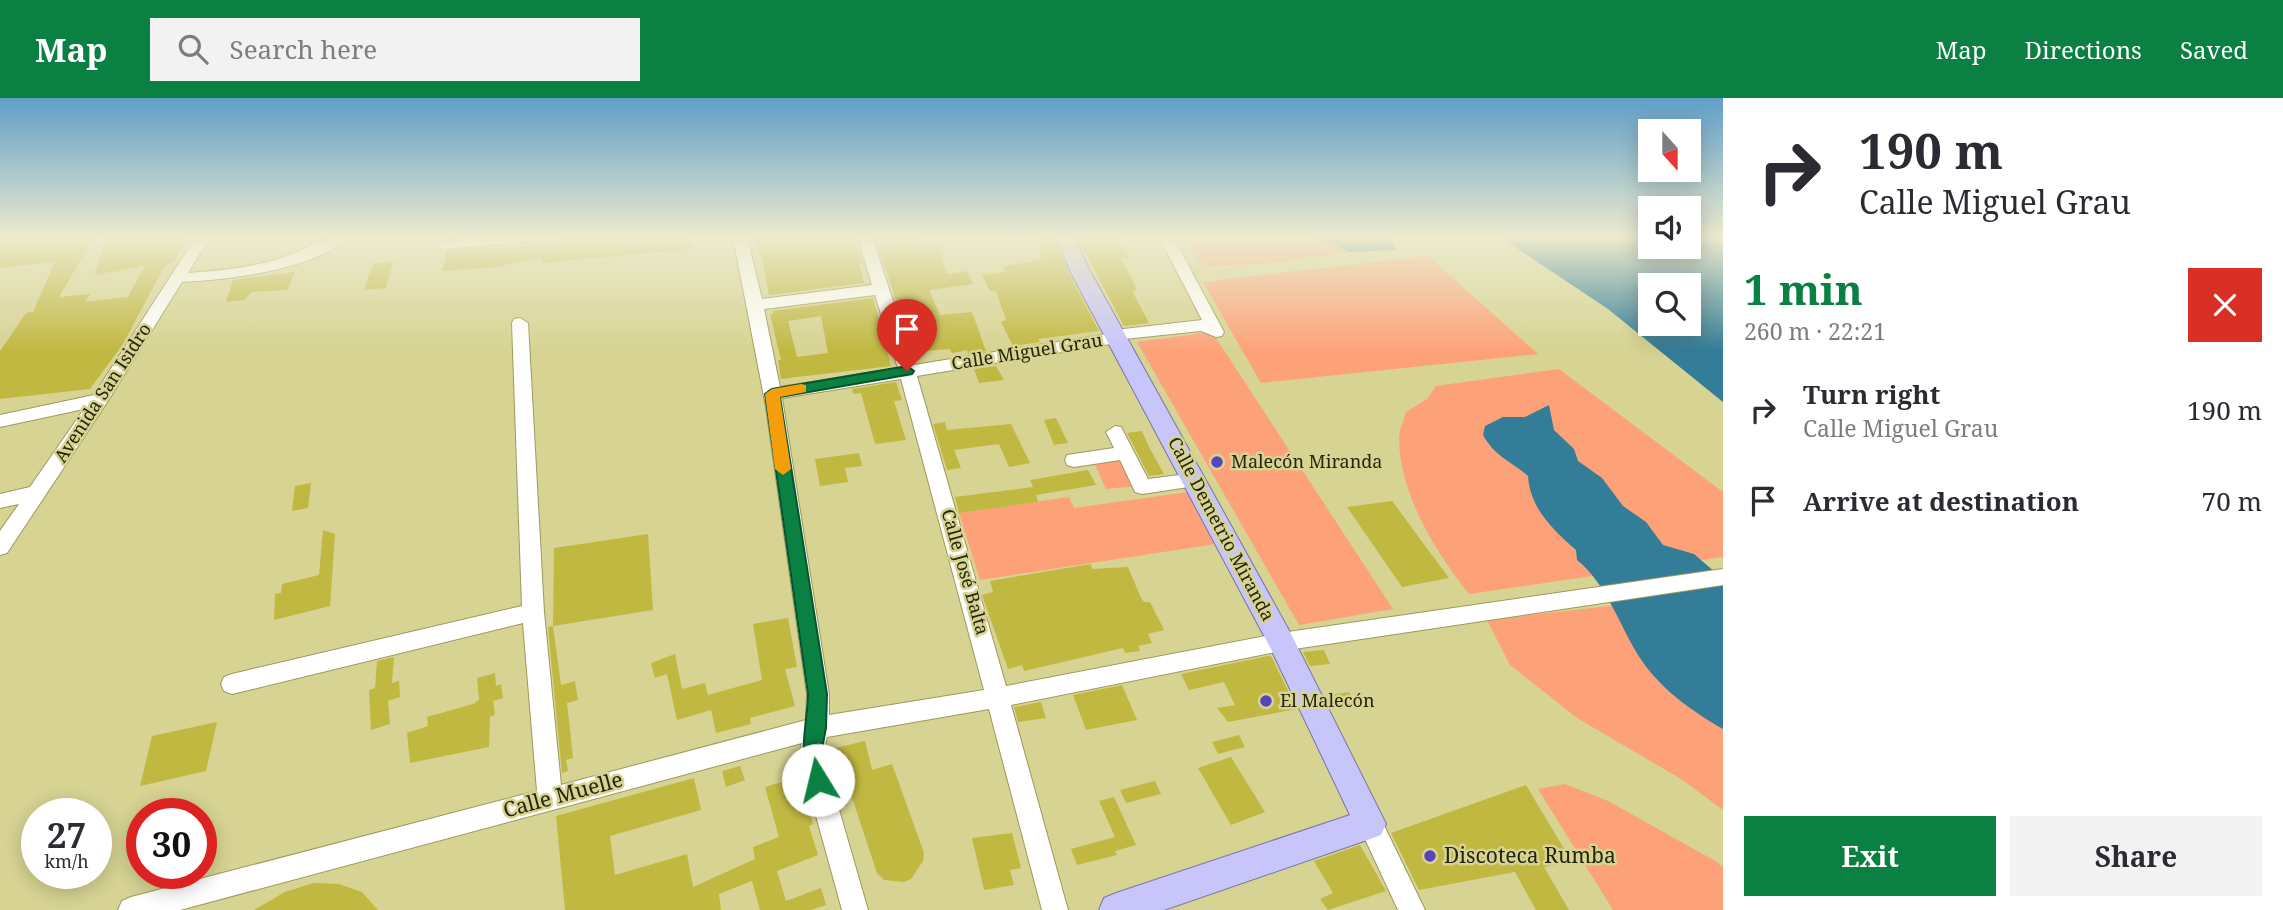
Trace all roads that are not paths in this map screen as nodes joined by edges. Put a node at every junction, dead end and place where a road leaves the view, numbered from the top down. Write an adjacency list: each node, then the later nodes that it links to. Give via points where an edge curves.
1 (179, 275): 7 (street, Avenida San Isidro)
2 (201, 275): 7 (street)
3 (749, 275): 9 (street)
4 (877, 275): 8 (street, Calle José Balta)
5 (1084, 275): 11 (main road, Calle Demetrio Miranda)
6 (1186, 275): 11 (street, Calle Miguel Grau, via 1216,332 1204,325)
7 (177, 278): 14 (street, Avenida San Isidro)
8 (881, 289): 9 (street); 12 (street, Calle José Balta)
9 (757, 305): 13 (street)
10 (520, 323): 24 (street)
11 (1116, 337): 12 (street, Calle Miguel Grau); 19 (main road, Calle Demetrio Miranda)
12 (907, 371): 13 (street, Calle Miguel Grau); 27 (street, Calle José Balta)
13 (772, 394): 28 (street, via 818,694)
14 (100, 400): 15 (street); 20 (street, Avenida San Isidro)
15 (0, 421)
16 (1115, 432): 17 (street)
17 (1125, 453): 18 (street); 19 (street, via 1142,487)
18 (1074, 460)
19 (1195, 480): 25 (main road, Calle Demetrio Miranda)
20 (38, 493): 21 (street); 22 (street, Avenida San Isidro)
21 (0, 501)
22 (0, 547)
23 (1723, 578): 25 (street, Calle Muelle)
24 (533, 612): 26 (street); 29 (street)
25 (1282, 642): 27 (street, Calle Muelle); 30 (main road, Calle Demetrio Miranda)
26 (232, 684)
27 (1000, 697): 28 (street, Calle Muelle); 33 (street, Calle José Balta)
28 (817, 728): 29 (street, Calle Muelle); 32 (street, via 811,754)
29 (550, 799): 31 (street, Calle Muelle)
30 (1370, 824): 34 (main road); 35 (street)
31 (131, 910)
32 (855, 910)
33 (1055, 910)
34 (1116, 910)
35 (1412, 910)

